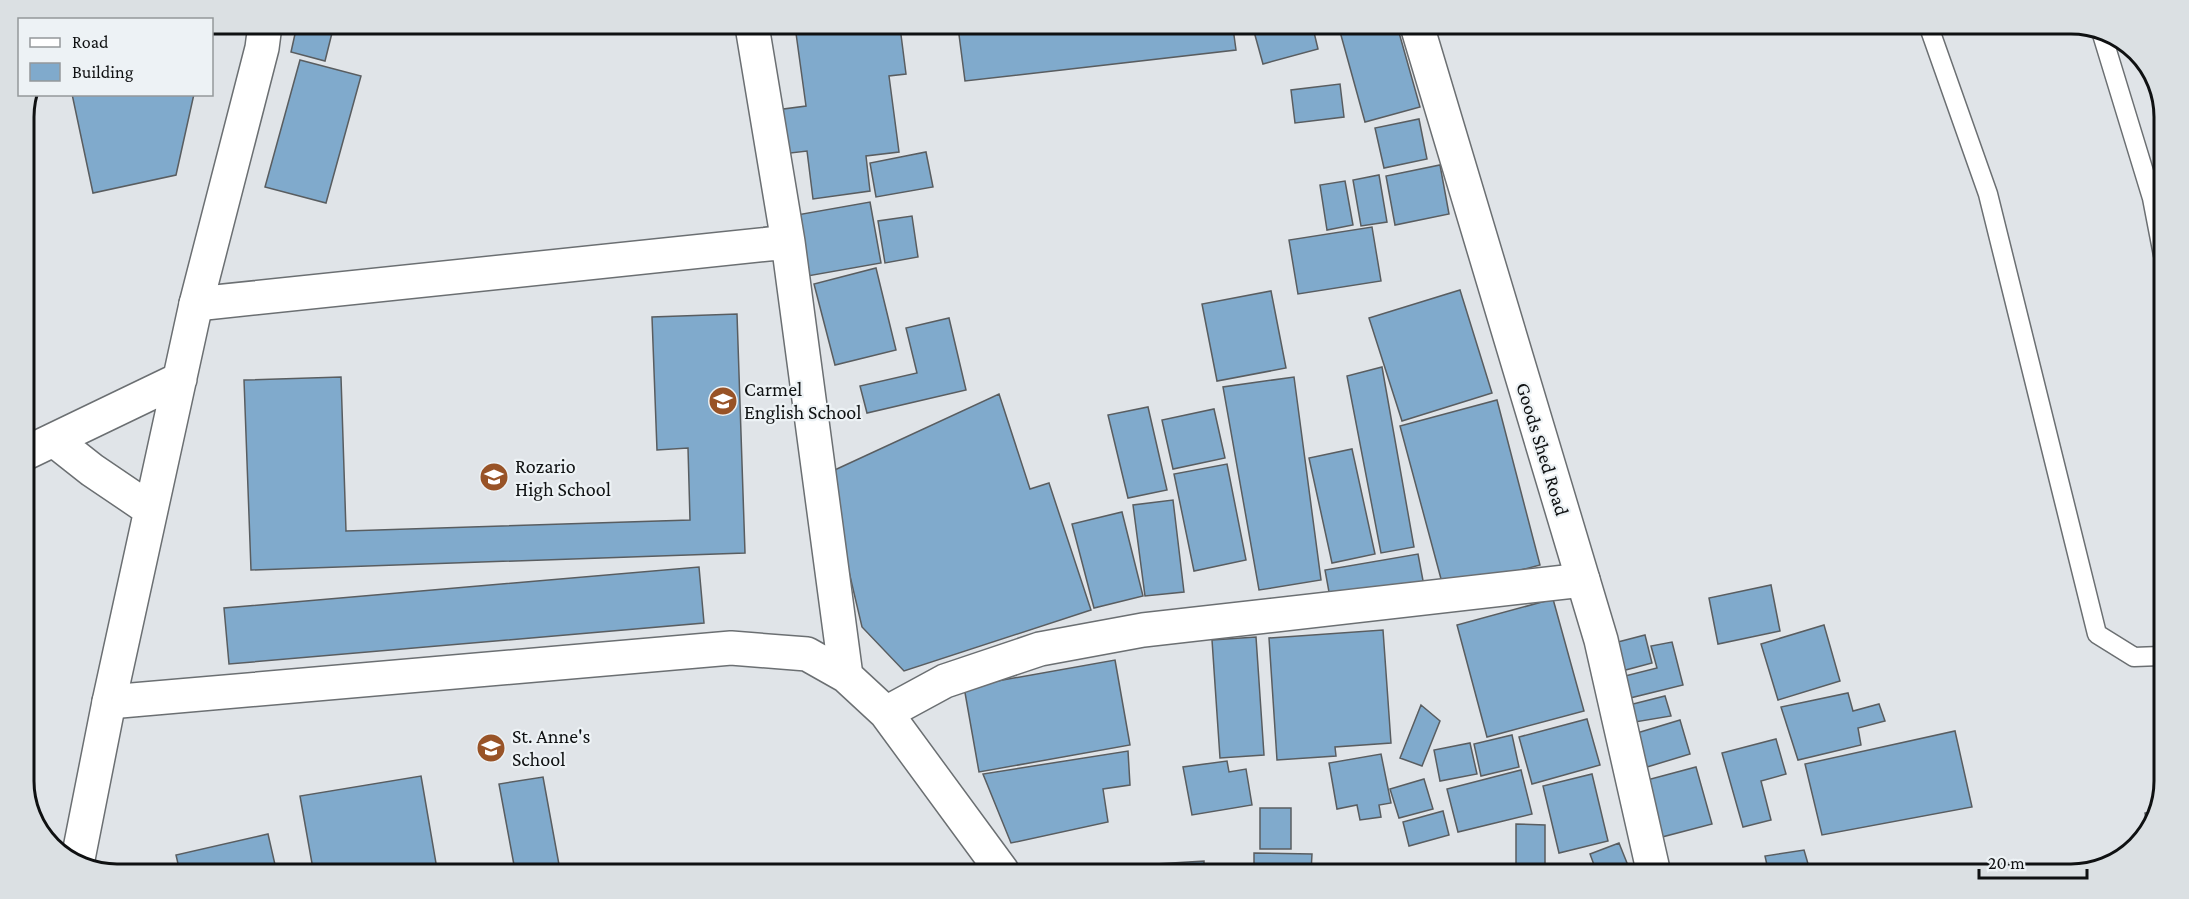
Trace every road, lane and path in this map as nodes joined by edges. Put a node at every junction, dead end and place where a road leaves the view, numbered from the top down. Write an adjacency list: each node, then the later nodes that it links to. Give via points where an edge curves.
1 (264, 34): 8 (street)
2 (753, 34): 7 (street)
3 (1420, 34): 13 (street, Goods Shed Road)
4 (1931, 34): 14 (lane, via 1988,194 2097,634 2134,657)
5 (2104, 42): 6 (lane)
6 (2154, 208)
7 (788, 242): 8 (street); 15 (street)
8 (196, 303): 9 (street)
9 (180, 379): 10 (street); 12 (street)
10 (54, 440): 11 (street); 12 (street)
11 (35, 449)
12 (151, 510): 16 (street)
13 (1583, 580): 17 (street, via 1143,630 1040,649 945,681); 20 (street, Goods Shed Road, via 1601,640)
14 (2154, 656)
15 (846, 676): 16 (street, via 807,654 731,648); 17 (street)
16 (109, 702): 18 (street)
17 (886, 713): 19 (street)
18 (79, 854)
19 (997, 864)
20 (1652, 864)

